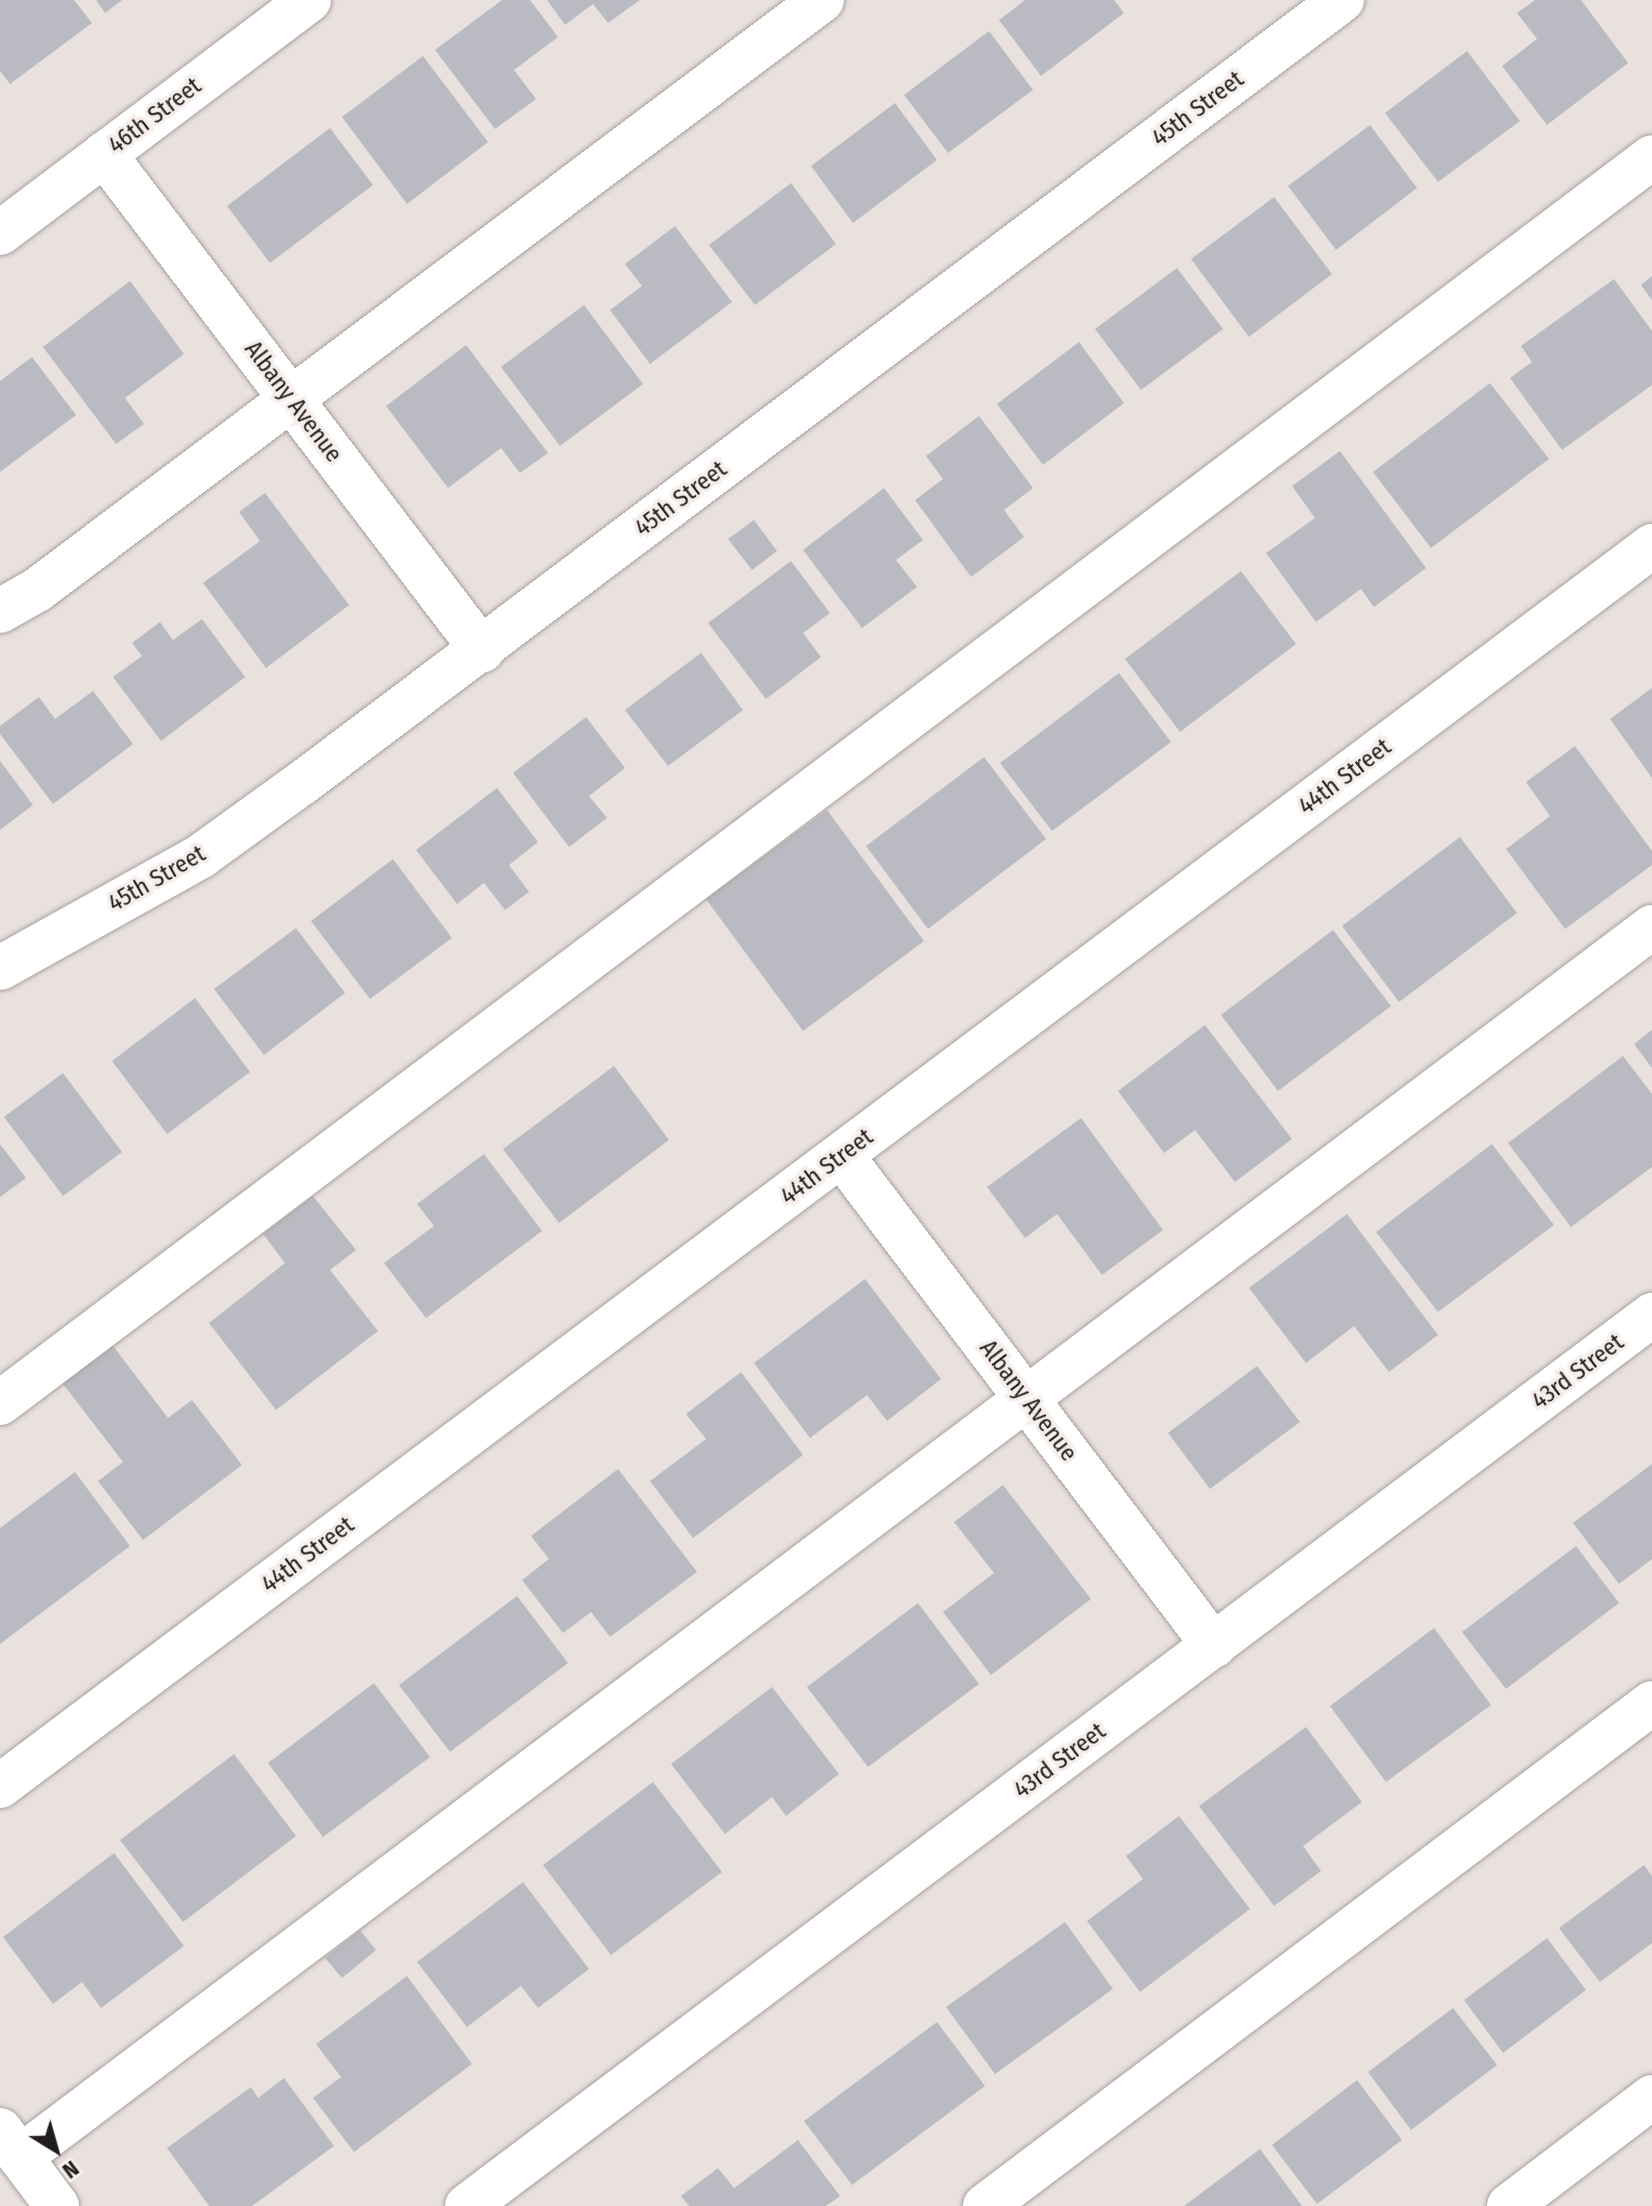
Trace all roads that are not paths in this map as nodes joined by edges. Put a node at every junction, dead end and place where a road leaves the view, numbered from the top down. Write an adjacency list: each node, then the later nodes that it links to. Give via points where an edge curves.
1 (309, 0): 4 (street, 46th Street)
2 (822, 0): 7 (street)
3 (1342, 0): 10 (street, 45th Street)
4 (104, 154): 6 (street, 46th Street); 7 (street, Albany Avenue)
5 (1652, 157): 16 (street)
6 (0, 233)
7 (292, 400): 9 (street, via 37,590); 10 (street, Albany Avenue)
8 (1652, 546): 13 (street, 44th Street)
9 (0, 611)
10 (482, 650): 12 (street, 45th Street, via 201,856)
11 (1652, 927): 15 (street)
12 (0, 968)
13 (842, 1156): 15 (street, Albany Avenue); 19 (street, 44th Street)
14 (1652, 1315): 17 (street, 43rd Street)
15 (1027, 1398): 17 (street, Albany Avenue); 21 (street)
16 (0, 1403)
17 (1214, 1646): 23 (street, 43rd Street)
18 (1652, 1703): 24 (street)
19 (0, 1786)
20 (1652, 2097): 25 (street)
21 (10, 2144): 22 (street)
22 (57, 2206)
23 (467, 2206)
24 (985, 2206)
25 (1509, 2206)

